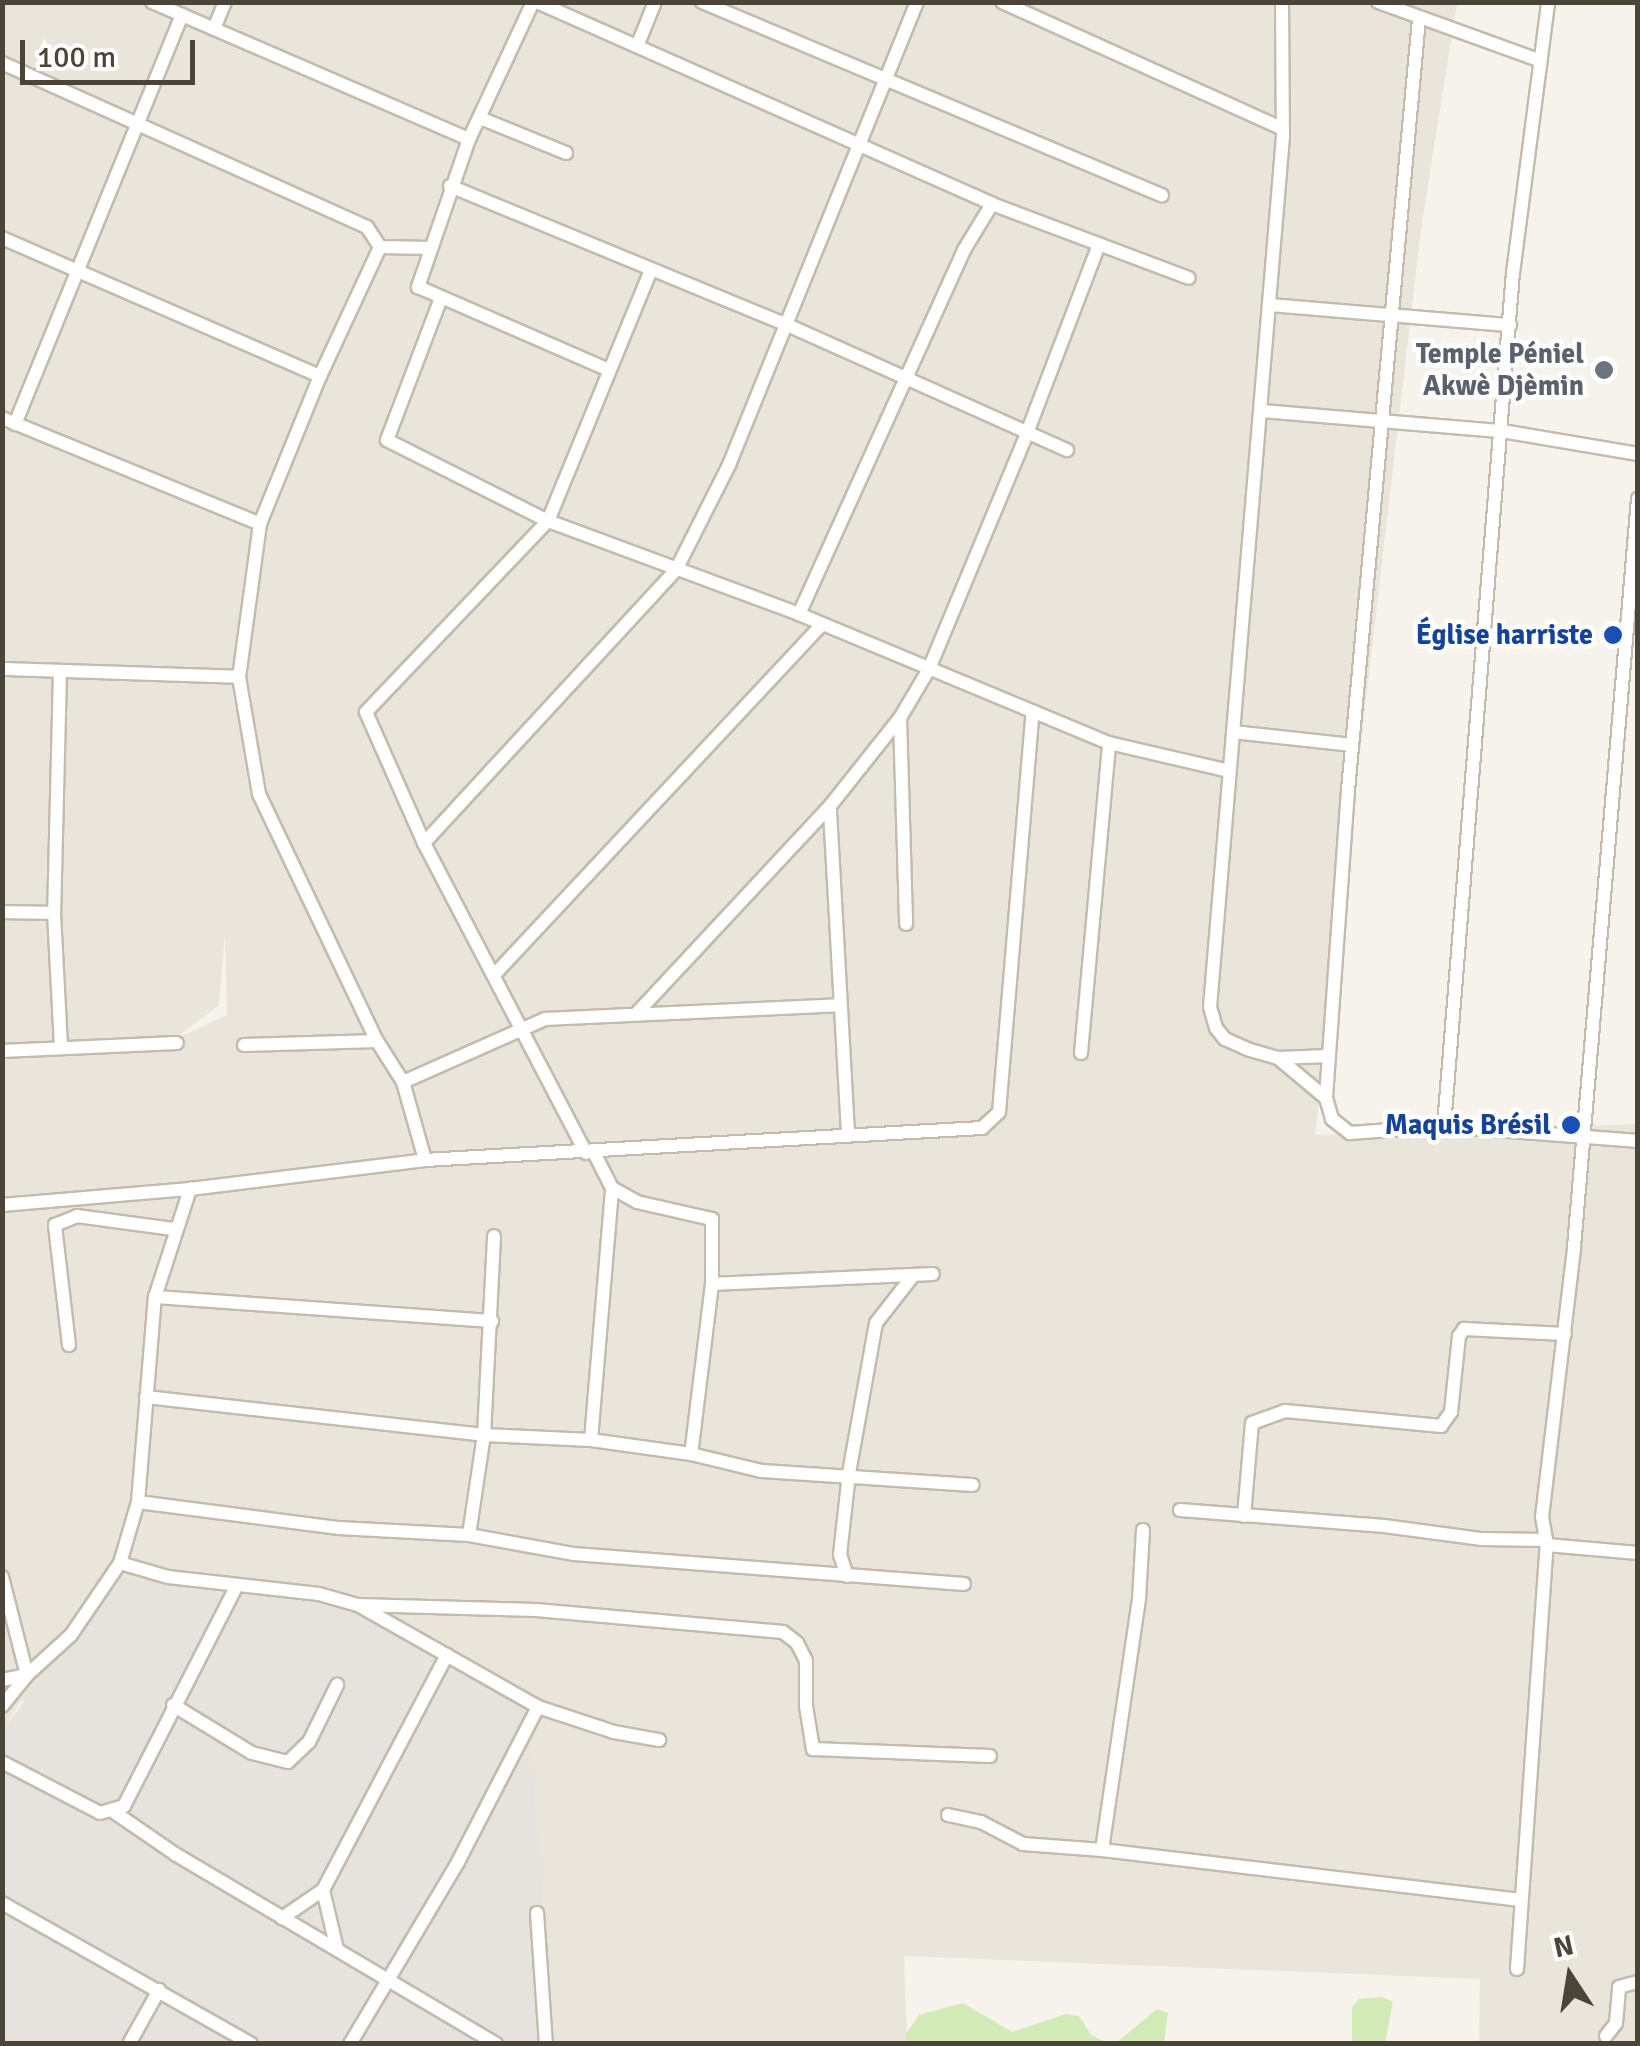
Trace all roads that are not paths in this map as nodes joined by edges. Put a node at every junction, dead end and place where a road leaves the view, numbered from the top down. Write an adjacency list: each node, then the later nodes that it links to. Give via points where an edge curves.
1 (152, 2): 11 (street)
2 (225, 2): 13 (street)
3 (535, 2): 14 (street); 18 (street)
4 (655, 2): 14 (street)
5 (702, 2): 17 (street)
6 (917, 2): 17 (street)
7 (1002, 2): 20 (street)
8 (1282, 2): 20 (street)
9 (1378, 2): 12 (street)
10 (1548, 2): 15 (street)
11 (182, 15): 13 (street); 19 (street)
12 (1418, 18): 15 (street); 36 (street)
13 (214, 30): 21 (street)
14 (638, 44): 22 (street)
15 (1541, 60): 38 (street)
16 (2, 63): 19 (street)
17 (883, 81): 22 (street); 25 (street)
18 (480, 118): 21 (street); 23 (street)
19 (134, 124): 29 (street, via 367,227); 32 (street)
20 (1283, 128): 35 (street)
21 (469, 139): 24 (street)
22 (861, 147): 26 (street); 37 (street)
23 (566, 154)
24 (450, 186): 30 (street); 31 (street)
25 (1162, 196)
26 (992, 204): 28 (street); 41 (street, via 964,250)
27 (2, 238): 32 (street)
28 (1099, 244): 33 (street); 46 (street)
29 (380, 247): 30 (street); 40 (street)
30 (431, 248): 34 (street, via 418,287)
31 (651, 270): 37 (street); 39 (street)
32 (78, 273): 40 (street); 44 (street)
33 (1189, 278)
34 (441, 298): 39 (street); 50 (street, via 387,440)
35 (1270, 304): 36 (street); 42 (street)
36 (1390, 313): 38 (street); 43 (street)
37 (784, 324): 41 (street); 52 (street, via 730,466)
38 (1510, 324): 45 (street)
39 (607, 369): 50 (street)
40 (320, 376): 51 (street)
41 (907, 381): 46 (street); 53 (street)
42 (1262, 411): 43 (street); 61 (street)
43 (1382, 418): 45 (street); 63 (street)
44 (9, 421): 51 (street)
45 (1502, 431): 48 (street); 84 (street)
46 (1027, 432): 47 (street); 55 (street)
47 (1067, 450)
48 (1638, 454)
49 (1638, 500): 86 (street)
50 (548, 521): 52 (street); 66 (street, via 366,712)
51 (260, 524): 58 (street)
52 (676, 570): 53 (street); 66 (street)
53 (799, 614): 54 (street)
54 (822, 624): 55 (street); 70 (street)
55 (929, 668): 59 (street); 60 (street)
56 (2, 669): 57 (street)
57 (60, 672): 58 (street); 68 (street)
58 (239, 677): 74 (street, via 259,794)
59 (1033, 710): 62 (street); 85 (street, via 999,1112 982,1128)
60 (900, 718): 65 (street); 69 (street)
61 (1233, 732): 63 (street); 64 (street)
62 (1109, 743): 64 (street); 79 (street)
63 (1352, 745): 80 (street)
64 (1228, 771): 81 (street, via 1210,1007 1226,1039)
65 (830, 806): 71 (street); 72 (street)
66 (424, 843): 70 (street)
67 (2, 912): 68 (street)
68 (54, 914): 77 (street)
69 (906, 924)
70 (494, 975): 73 (street)
71 (838, 1005): 72 (street); 85 (street)
72 (636, 1014): 73 (street, via 545,1019)
73 (521, 1028): 82 (street); 88 (street)
74 (377, 1040): 76 (street); 82 (street)
75 (177, 1043): 77 (street)
76 (244, 1045)
77 (61, 1048): 78 (street)
78 (2, 1050)
79 (1081, 1053)
80 (1329, 1056): 81 (street); 83 (street)
81 (1278, 1058): 83 (street)
82 (403, 1082): 89 (street)
83 (1326, 1098): 84 (street, via 1332,1118 1350,1134)
84 (1444, 1126): 86 (street)
85 (848, 1133): 88 (street)
86 (1582, 1136): 87 (street); 100 (street)
87 (1638, 1141)
88 (590, 1153): 89 (street); 90 (street)
89 (425, 1160): 91 (street)
90 (612, 1188): 97 (street, via 638,1202 712,1219); 104 (street)
91 (190, 1189): 92 (street); 93 (street)
92 (2, 1205)
93 (174, 1230): 98 (street); 101 (street, via 77,1216 56,1225)
94 (494, 1236): 99 (street)
95 (933, 1274): 96 (street)
96 (912, 1277): 97 (street); 106 (street, via 876,1323)
97 (712, 1284): 105 (street)
98 (155, 1297): 99 (street); 102 (street)
99 (492, 1321): 103 (street)
100 (1565, 1334): 110 (street, via 1464,1329 1450,1412 1441,1426 1286,1411 1252,1422); 113 (street, via 1542,1517)
101 (69, 1345)
102 (146, 1398): 103 (street); 108 (street)
103 (484, 1434): 104 (street); 112 (street)
104 (592, 1440): 105 (street)
105 (691, 1454): 106 (street, via 762,1471)
106 (849, 1474): 107 (street); 116 (street, via 840,1555)
107 (973, 1485)
108 (138, 1502): 112 (street, via 339,1528); 115 (street)
109 (1180, 1510): 110 (street)
110 (1244, 1516): 113 (street)
111 (1143, 1530): 133 (street, via 1140,1598)
112 (469, 1535): 116 (street, via 554,1552)
113 (1547, 1542): 114 (street); 135 (street)
114 (1638, 1552)
115 (120, 1563): 119 (street, via 138,1572); 122 (street, via 71,1635)
116 (847, 1576): 118 (street)
117 (2, 1578): 122 (street)
118 (964, 1584)
119 (237, 1585): 120 (street); 125 (street)
120 (358, 1605): 121 (street); 129 (street, via 536,1610 783,1632 806,1661 813,1749)
121 (447, 1655): 127 (street); 134 (street)
122 (27, 1674): 123 (street); 126 (street)
123 (2, 1680)
124 (336, 1685): 125 (street, via 309,1742 288,1762 252,1753)
125 (173, 1705): 131 (street, via 124,1806)
126 (2, 1706)
127 (538, 1707): 128 (street); 141 (street, via 458,1862)
128 (660, 1740)
129 (990, 1756)
130 (2, 1762): 131 (street, via 100,1814)
131 (114, 1812): 138 (street)
132 (948, 1815): 133 (street, via 980,1822 1023,1844)
133 (1102, 1850): 135 (street)
134 (324, 1890): 138 (street); 139 (street)
135 (1521, 1900): 140 (street)
136 (2, 1903): 143 (street)
137 (537, 1913): 149 (street)
138 (282, 1918): 139 (street)
139 (338, 1950): 141 (street)
140 (1518, 1969)
141 (386, 1977): 147 (street); 148 (street)
142 (1638, 1982): 144 (street, via 1620,1987 1616,2023)
143 (159, 1990): 145 (street); 146 (street)
144 (1606, 2036)
145 (130, 2044)
146 (250, 2044)
147 (350, 2044)
148 (496, 2044)
149 (546, 2044)

